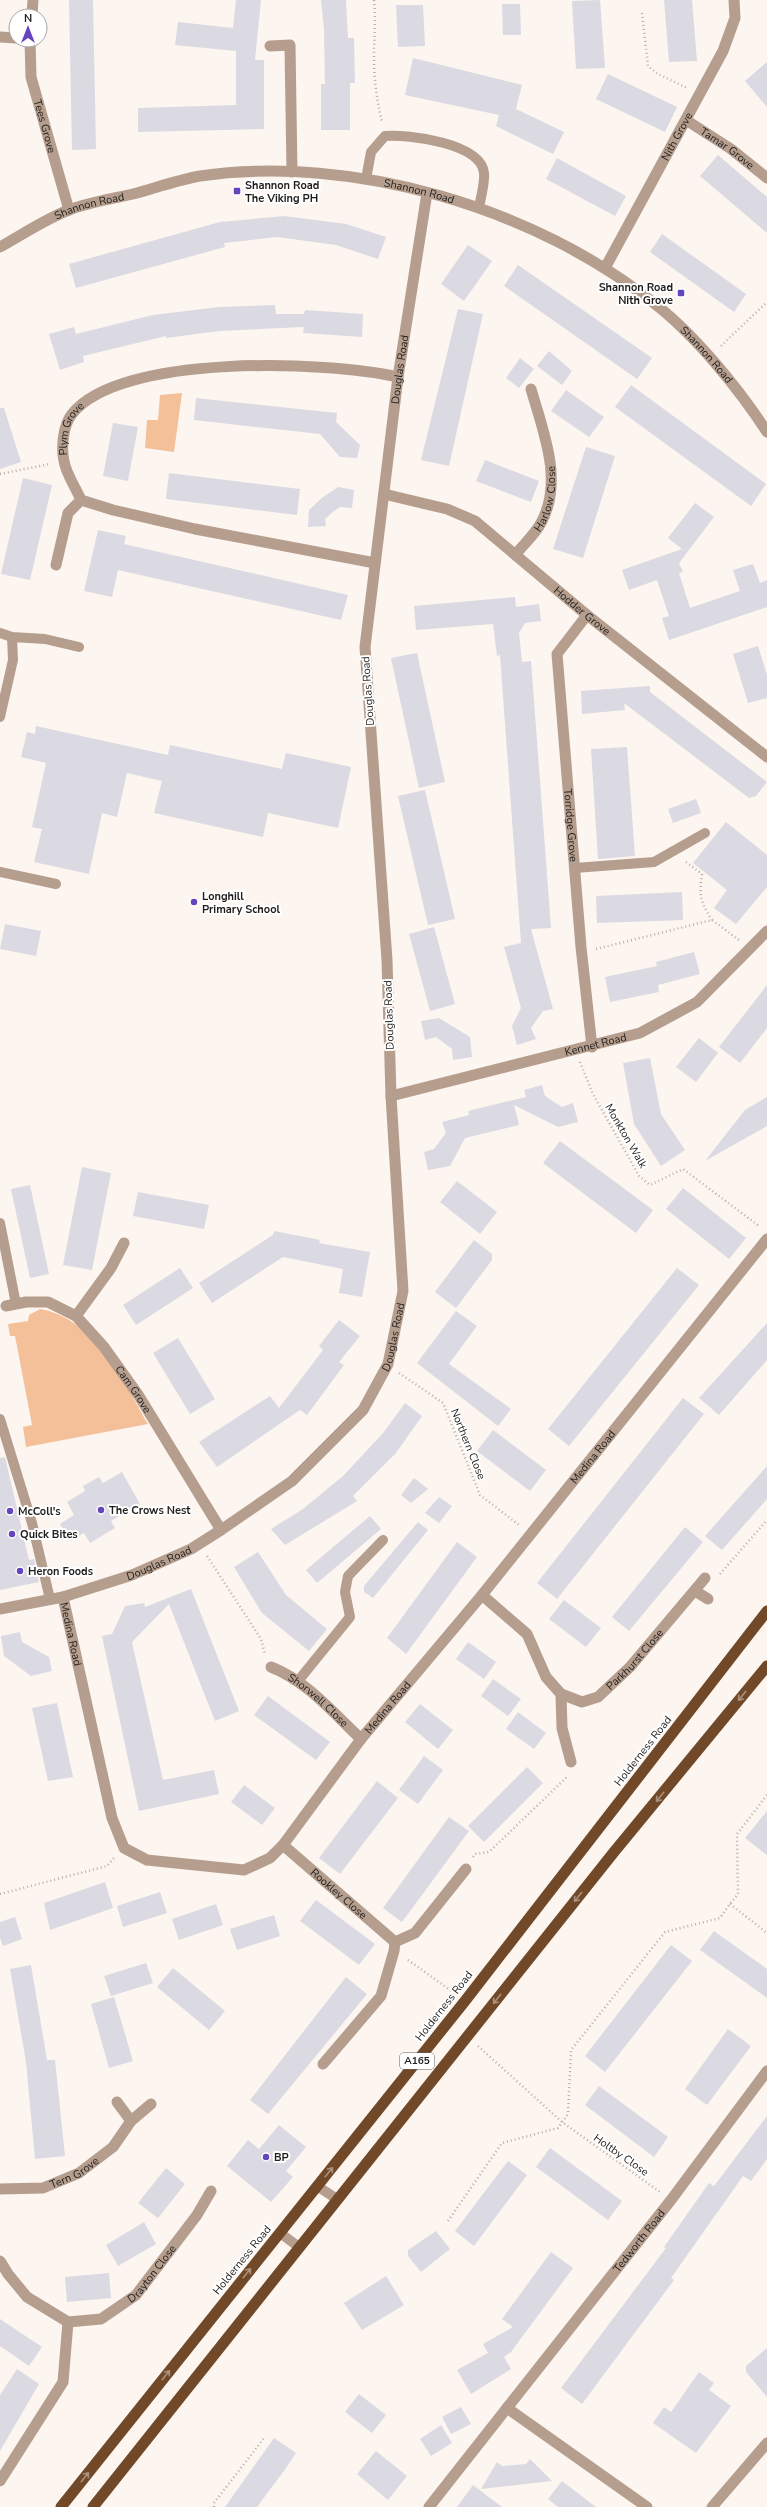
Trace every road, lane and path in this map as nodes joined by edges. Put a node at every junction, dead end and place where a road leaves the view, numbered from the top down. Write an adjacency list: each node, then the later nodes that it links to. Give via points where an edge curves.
1 (374, 0): 8 (path, via 377,98)
2 (734, 0): 6 (street, Nith Grove, via 735,18 723,51)
3 (642, 13): 6 (path, via 648,66 658,74)
4 (270, 46): 9 (street, via 290,45)
5 (30, 48): 14 (street, Tees Grove, via 32,77)
6 (700, 95): 7 (street, Nith Grove)
7 (686, 120): 10 (street, Tamar Grove, via 731,148); 16 (street, Nith Grove)
8 (385, 136): 11 (lane, via 371,152); 13 (lane, via 402,134 467,150 479,160 484,173)
9 (292, 172): 11 (street, Shannon Road); 14 (street, Shannon Road, via 200,176)
10 (767, 178)
11 (366, 179): 12 (street, Shannon Road)
12 (427, 194): 13 (street, Shannon Road); 19 (street, Douglas Road)
13 (479, 207): 16 (street, Shannon Road, via 539,232)
14 (69, 210): 15 (street, Shannon Road)
15 (0, 247)
16 (604, 268): 18 (street, Shannon Road, via 657,305)
17 (767, 302): 18 (path)
18 (709, 358): 21 (street, Shannon Road)
19 (398, 377): 22 (street, Plym Grove, via 378,372 308,365 251,365 169,372 120,383 90,398 71,414 64,434); 24 (street, Douglas Road)
20 (530, 389): 26 (street, Harlow Close, via 548,451 552,485 541,522)
21 (767, 432)
22 (64, 461): 23 (path); 25 (street, Plym Grove)
23 (0, 474)
24 (384, 494): 26 (street, Hodder Grove, via 447,509 475,521); 27 (street, Douglas Road)
25 (81, 500): 27 (street, via 195,529); 28 (street, via 68,513)
26 (516, 554): 29 (street, Hodder Grove)
27 (375, 563): 46 (street, Douglas Road, via 365,647 387,960)
28 (56, 565)
29 (587, 615): 34 (street, Hodder Grove); 37 (street, Torridge Grove, via 557,654)
30 (0, 633): 31 (lane)
31 (12, 637): 32 (lane, via 45,638); 33 (lane, via 13,660)
32 (79, 647)
33 (0, 716)
34 (767, 757)
35 (705, 833): 36 (lane)
36 (677, 850): 37 (lane, via 654,862); 40 (path, via 685,861 702,874 699,893 701,902)
37 (575, 868): 43 (street, Torridge Grove)
38 (0, 872): 39 (lane)
39 (56, 884)
40 (712, 920): 42 (path); 43 (path)
41 (767, 932): 42 (street, Kennet Road)
42 (751, 948): 44 (street, Kennet Road, via 697,1002 640,1033)
43 (582, 952): 44 (street, Torridge Grove)
44 (592, 1046): 45 (street, Kennet Road)
45 (576, 1051): 46 (street, Kennet Road); 48 (path, Monkton Walk, via 593,1094 639,1176 650,1185 683,1170)
46 (391, 1096): 53 (street, Douglas Road, via 403,1292)
47 (0, 1223): 51 (lane)
48 (761, 1228)
49 (767, 1239): 57 (street, Medina Road)
50 (124, 1243): 52 (street, via 111,1268)
51 (11, 1305): 52 (street, Cam Grove, via 48,1302)
52 (76, 1316): 56 (street, Cam Grove, via 104,1347 140,1396)
53 (388, 1364): 56 (street, Douglas Road, via 363,1410 292,1481); 57 (path, Northern Close, via 443,1403 480,1494)
54 (0, 1420): 64 (lane, via 32,1523)
55 (767, 1520): 60 (path, via 717,1577)
56 (221, 1530): 59 (street, Douglas Road)
57 (530, 1534): 62 (street, Medina Road)
58 (383, 1540): 70 (lane, via 348,1576 345,1592 350,1617)
59 (200, 1543): 63 (street, Douglas Road, via 132,1575); 69 (path, via 262,1640 265,1652 264,1666)
60 (705, 1578): 61 (street, Parkhurst Close)
61 (695, 1591): 65 (street); 71 (street, Parkhurst Close, via 630,1667 598,1697 582,1702)
62 (482, 1595): 71 (street, Parkhurst Close, via 527,1634 546,1677); 72 (street, Medina Road)
63 (63, 1596): 64 (street, Douglas Road); 76 (street, Medina Road, via 112,1818)
64 (50, 1599): 66 (street, Douglas Road)
65 (708, 1600)
66 (0, 1608)
67 (767, 1611): 82 (highway, Holderness Road / A165)
68 (767, 1666): 93 (highway, A165, one-way to 93, via 614,1852)
69 (271, 1667): 70 (street, Shorwell Close)
70 (298, 1681): 72 (street, Shorwell Close)
71 (561, 1694): 73 (street, via 562,1728)
72 (362, 1739): 75 (street, Medina Road)
73 (571, 1762): 77 (path, via 567,1777 538,1807 489,1852 475,1854)
74 (767, 1795): 79 (path, via 737,1834 738,1894)
75 (283, 1845): 76 (street, Medina Road, via 270,1858 244,1870 147,1860); 81 (street, Rookley Close)
76 (124, 1848): 78 (path, via 107,1866)
77 (466, 1869): 81 (street, via 415,1933)
78 (0, 1894)
79 (730, 1904): 80 (path); 89 (path, via 720,1918 665,1932 570,2050 568,2114)
80 (767, 1933)
81 (394, 1946): 82 (path); 84 (street, via 381,1996)
82 (465, 2001): 90 (highway, Holderness Road / A165, one-way to 82)
83 (474, 2042): 89 (path, Holtby Close)
84 (323, 2064)
85 (767, 2072): 94 (street, Tedworth Road)
86 (116, 2102): 88 (street)
87 (151, 2104): 88 (street, Tern Grove)
88 (131, 2121): 91 (street, Tern Grove, via 113,2147 79,2173 43,2188)
89 (562, 2122): 94 (path, Holtby Close); 95 (path, via 558,2128 502,2143)
90 (317, 2186): 93 (lane); 96 (highway, Holderness Road / A165)
91 (0, 2189)
92 (211, 2191): 99 (street, Drayton Close, via 197,2215 136,2295 101,2319)
93 (337, 2199): 97 (highway, A165)
94 (671, 2200): 100 (street, Tedworth Road)
95 (448, 2221)
96 (280, 2233): 97 (lane); 104 (highway, Holderness Road / A165, one-way to 96)
97 (299, 2247): 105 (highway, A165)
98 (0, 2261): 99 (street, via 27,2297)
99 (68, 2322): 103 (street, via 63,2382)
100 (507, 2408): 107 (street, Tedworth Road); 108 (street)
101 (264, 2438): 106 (path, via 214,2503)
102 (767, 2443): 109 (street)
103 (0, 2481)
104 (61, 2507)
105 (93, 2507)
106 (214, 2507)
107 (429, 2507)
108 (647, 2507)
109 (712, 2507)

